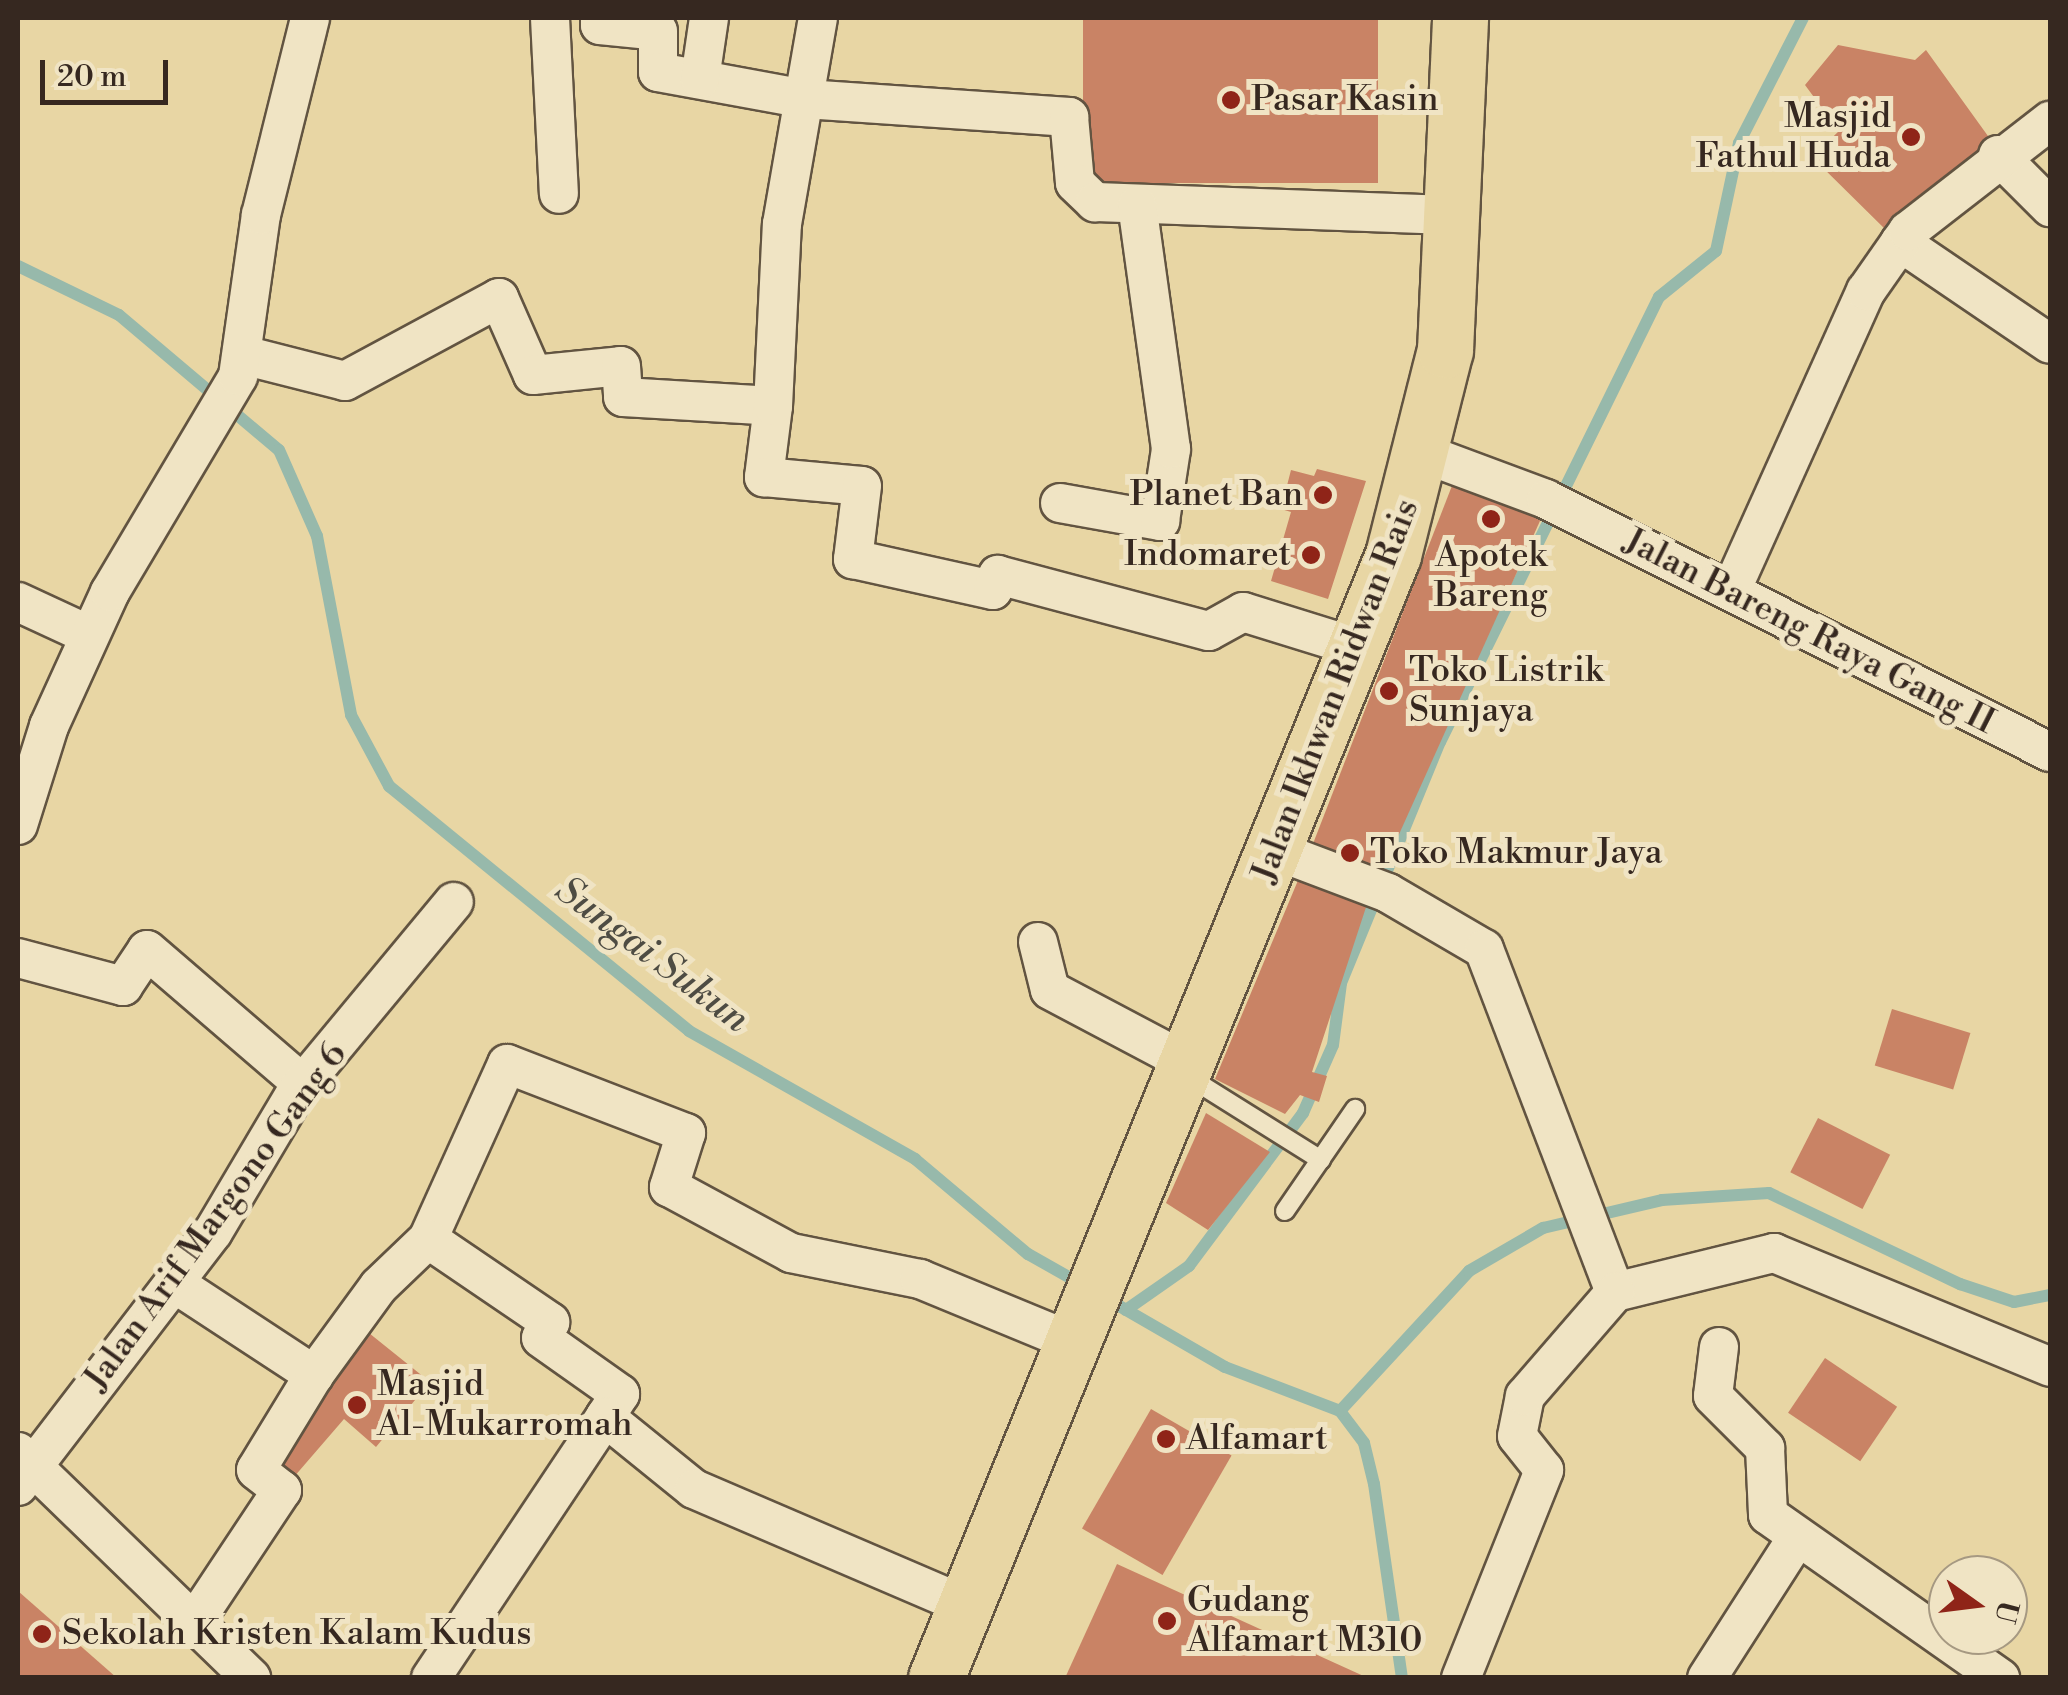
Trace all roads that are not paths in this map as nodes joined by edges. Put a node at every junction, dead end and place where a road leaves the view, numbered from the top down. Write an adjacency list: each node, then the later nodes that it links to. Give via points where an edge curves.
1 (310, 18): 17 (street, via 262,215)
2 (550, 18): 11 (street)
3 (600, 18): 7 (street, via 600,25 658,31 658,72)
4 (709, 18): 7 (street)
5 (818, 18): 8 (street)
6 (1460, 18): 14 (main road, Jalan Ikhwan Ridwan Rais)
7 (700, 79): 8 (street)
8 (805, 99): 12 (street, via 1069,117 1074,182); 18 (street, via 782,224)
9 (2050, 121): 10 (street)
10 (1998, 156): 13 (street); 15 (street)
11 (559, 194)
12 (1122, 205): 14 (street); 20 (street, via 1171,449 1160,522)
13 (2050, 207)
14 (1456, 214): 19 (main road, Jalan Ikhwan Ridwan Rais)
15 (1900, 242): 16 (street); 21 (street, via 1866,291)
16 (2050, 344)
17 (240, 366): 18 (street, via 345,381 499,298 533,375 622,366 622,397); 23 (street)
18 (773, 406): 24 (street, via 764,477 862,486 853,558 992,590 998,575 1209,632 1243,612)
19 (1425, 454): 21 (street, Jalan Bareng Raya Gang II, via 1557,505); 24 (main road, Jalan Ikhwan Ridwan Rais)
20 (1060, 503)
21 (1731, 591): 25 (street, Jalan Bareng Raya Gang II)
22 (18, 602): 23 (street)
23 (90, 636): 26 (street)
24 (1359, 648): 27 (main road, Jalan Ikhwan Ridwan Rais)
25 (2050, 752)
26 (18, 825)
27 (1277, 851): 31 (main road, Jalan Ikhwan Ridwan Rais); 38 (street, via 1380,890 1484,949)
28 (454, 902): 32 (street, Jalan Arif Margono Gang 6)
29 (1038, 942): 31 (street, via 1050,990)
30 (18, 958): 32 (street, via 122,986 146,950)
31 (1182, 1071): 34 (lane); 39 (main road, Jalan Ikhwan Ridwan Rais)
32 (304, 1084): 37 (street, Jalan Arif Margono Gang 6)
33 (1355, 1109): 34 (lane)
34 (1321, 1160): 35 (lane)
35 (1284, 1211)
36 (428, 1238): 39 (street, via 507,1064 686,1132 668,1186 791,1253 920,1280); 42 (street, via 378,1286); 43 (street, via 550,1322 542,1338 620,1394)
37 (174, 1283): 42 (street); 44 (street, Jalan Arif Margono Gang 6)
38 (1616, 1292): 41 (street, via 1774,1253); 51 (street, via 1525,1396 1517,1436 1544,1470)
39 (1069, 1335): 46 (main road, Jalan Ikhwan Ridwan Rais)
40 (1719, 1347): 45 (street, via 1713,1396 1765,1448 1768,1514)
41 (2050, 1367)
42 (314, 1375): 47 (street, via 256,1470 282,1490)
43 (604, 1417): 46 (street, via 694,1489); 49 (street)
44 (23, 1469): 47 (street)
45 (1797, 1538): 52 (street); 53 (street)
46 (965, 1605): 50 (main road, Jalan Ikhwan Ridwan Rais)
47 (194, 1624): 48 (street)
48 (251, 1678)
49 (431, 1678)
50 (936, 1678)
51 (1461, 1678)
52 (1707, 1678)
53 (2000, 1678)

